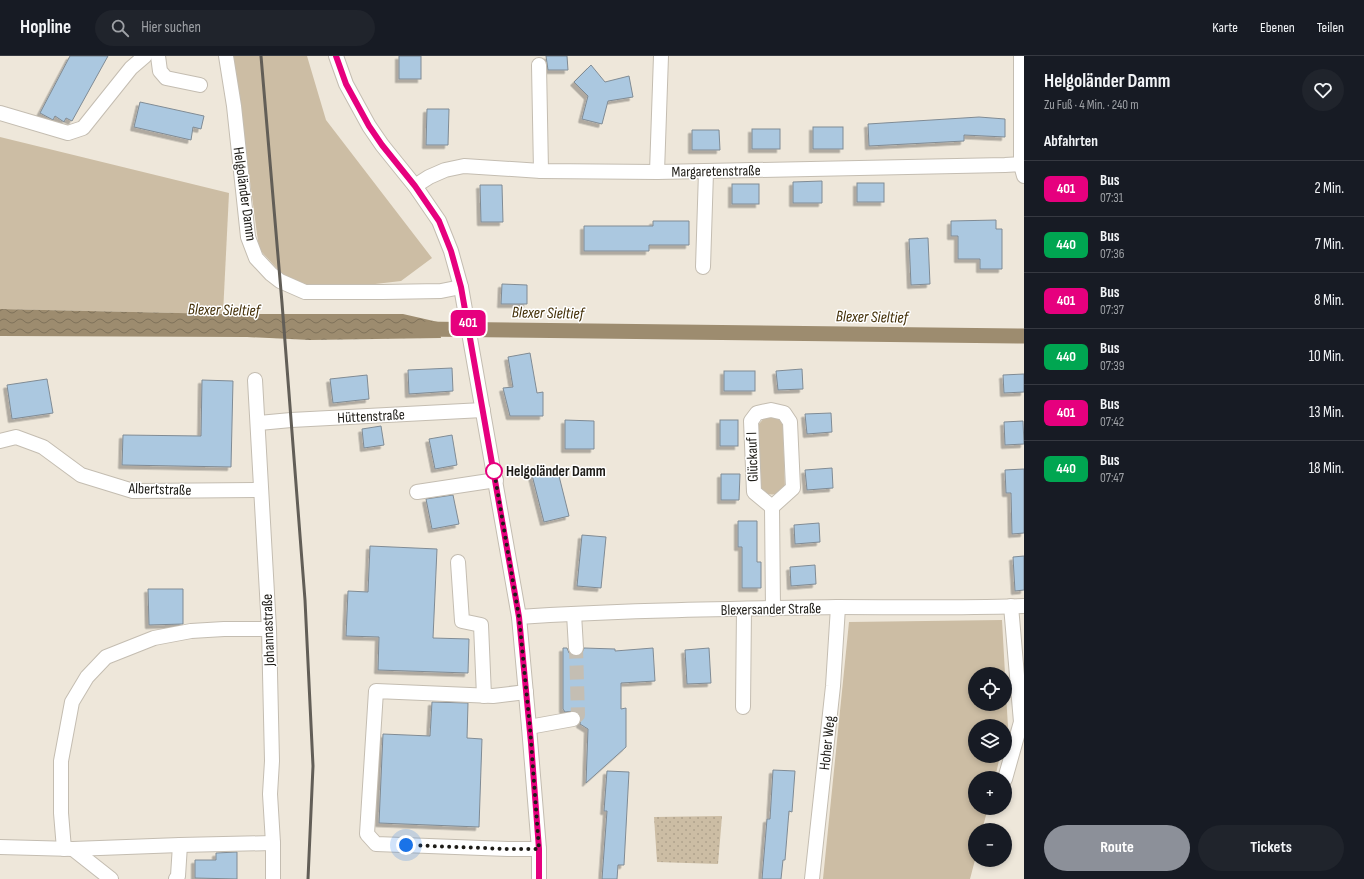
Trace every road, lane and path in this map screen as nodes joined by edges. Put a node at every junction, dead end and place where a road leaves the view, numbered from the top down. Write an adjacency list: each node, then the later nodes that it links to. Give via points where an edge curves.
1 (145, 56): 9 (street, via 131,68 84,128 68,133)
2 (158, 56): 8 (street, via 160,71 166,78)
3 (226, 56): 16 (street, Helgoländer Damm, via 248,237 256,258 271,274 305,292 441,291)
4 (336, 56): 14 (street, via 346,84 369,126)
5 (661, 56): 12 (street)
6 (1021, 56): 10 (street, Margaretenstraße)
7 (539, 65): 11 (street)
8 (200, 85)
9 (0, 113)
10 (1023, 168): 13 (street, Margaretenstraße)
11 (541, 171): 12 (street, Margaretenstraße); 14 (street, Margaretenstraße, via 464,166 445,170)
12 (657, 172): 13 (street, Margaretenstraße)
13 (706, 172): 15 (street)
14 (415, 186): 16 (street, via 439,221)
15 (703, 267)
16 (461, 287): 18 (street)
17 (255, 380): 19 (street, Johannastraße)
18 (483, 410): 19 (street, Hüttenstraße); 21 (street)
19 (258, 423): 22 (street, Johannastraße)
20 (0, 441): 22 (street, Albertstraße, via 16,437 43,447 81,475 133,491)
21 (496, 480): 23 (street); 31 (street)
22 (260, 490): 32 (street, Johannastraße)
23 (417, 492)
24 (772, 507): 24 (street, Glückauf I, via 793,488 790,422 784,413 771,410 758,413 751,421 754,492); 28 (street)
25 (458, 562): 35 (street, via 462,621 481,625)
26 (1018, 606): 27 (street, Blexersander Straße); 39 (street, via 1021,722)
27 (838, 607): 28 (street, Blexersander Straße); 49 (street, Hoher Weg, via 833,686)
28 (773, 608): 29 (street, Blexersander Straße)
29 (744, 609): 30 (street, Blexersander Straße); 36 (street)
30 (574, 614): 31 (street, Blexersander Straße); 33 (street)
31 (519, 617): 34 (street)
32 (269, 629): 40 (street, Johannastraße, via 272,761 270,794); 43 (street, via 191,631 154,638 106,657 87,677 72,702 61,761 61,813)
33 (576, 648)
34 (526, 692): 35 (street); 38 (street)
35 (484, 696): 44 (street, via 376,691 367,834 376,844)
36 (743, 707)
37 (573, 719): 38 (street)
38 (530, 728): 44 (street)
39 (1007, 771)
40 (273, 843): 41 (street); 47 (street, Johannastraße)
41 (180, 845): 43 (street); 46 (street)
42 (0, 847): 43 (street)
43 (69, 849): 45 (street)
44 (539, 849): 48 (street)
45 (111, 879)
46 (176, 879)
47 (273, 879)
48 (540, 879)
49 (812, 879)

